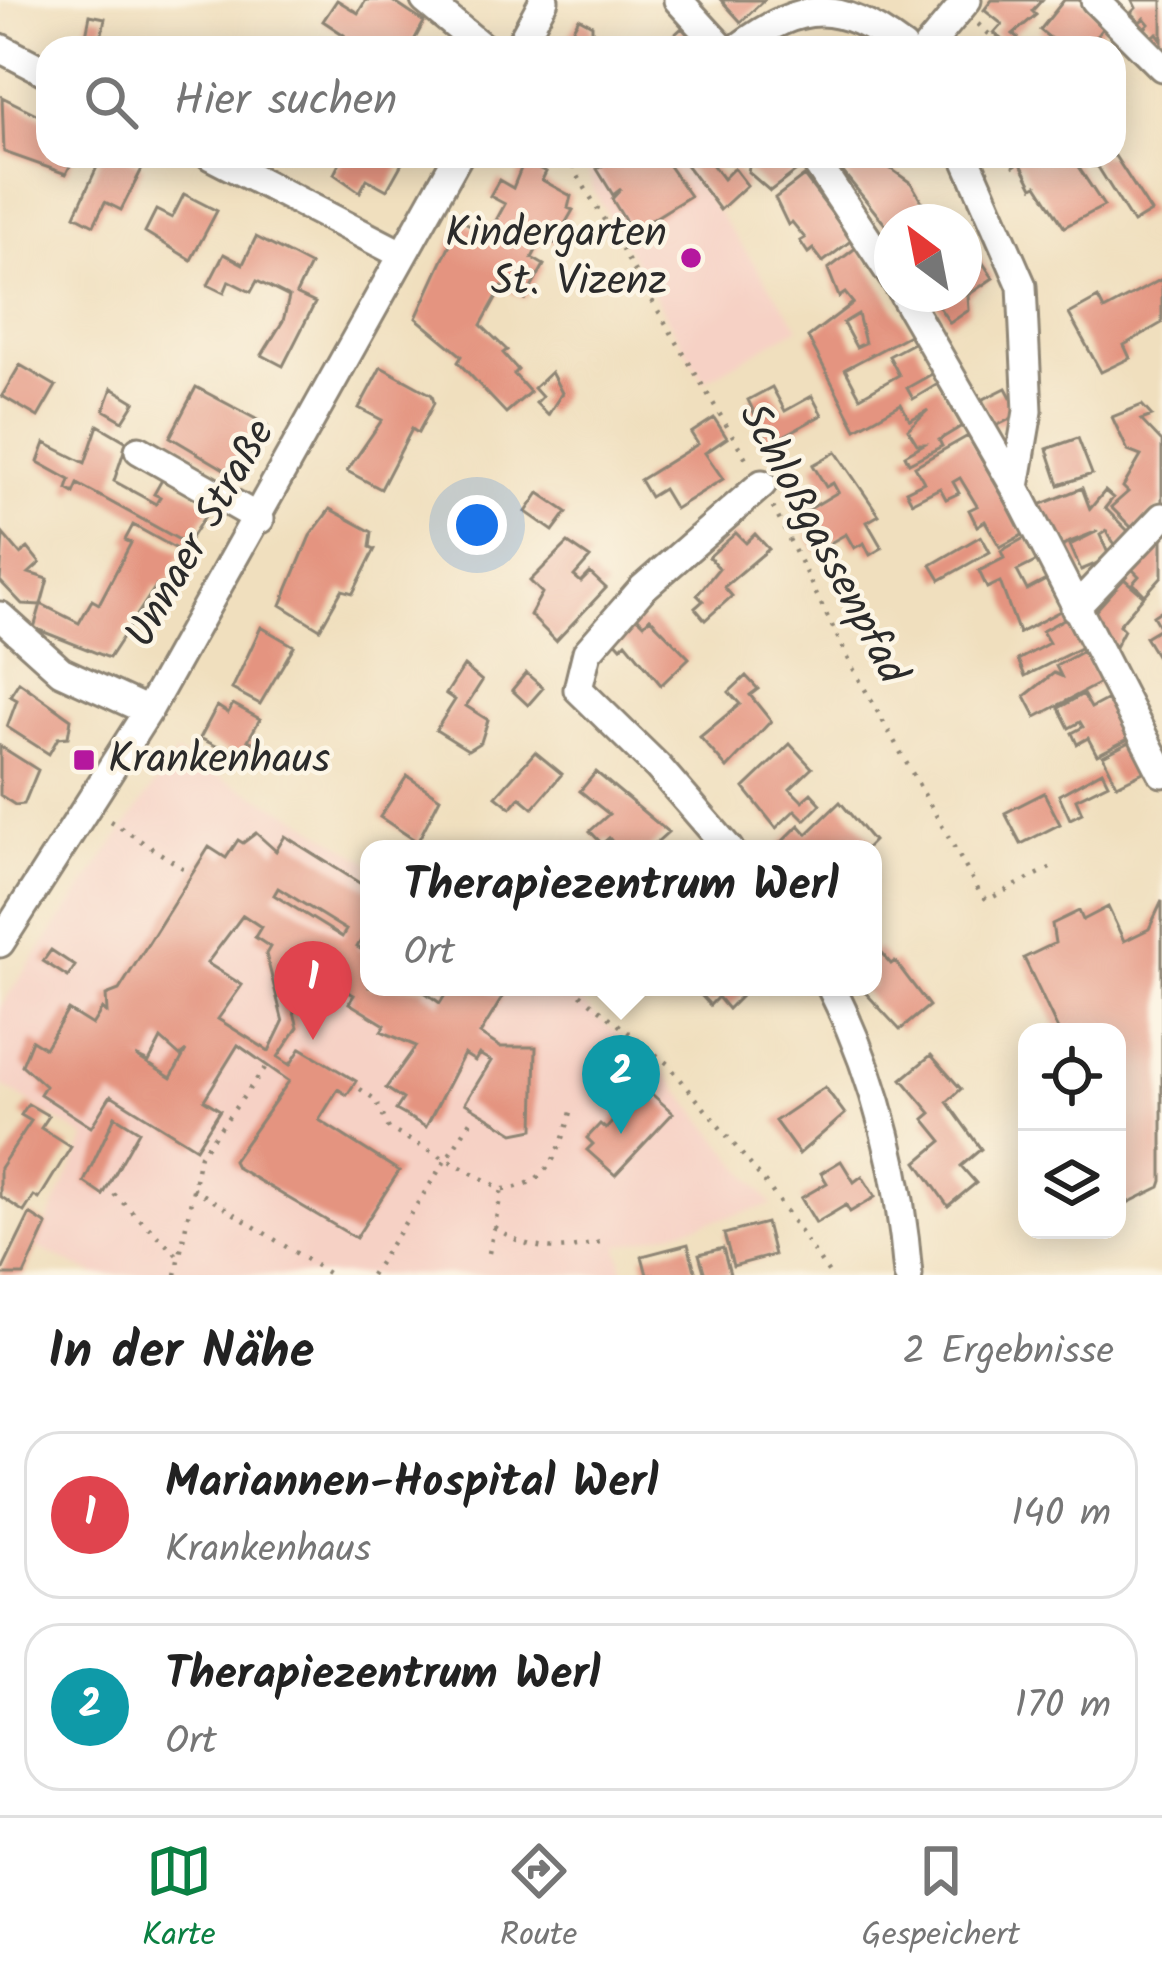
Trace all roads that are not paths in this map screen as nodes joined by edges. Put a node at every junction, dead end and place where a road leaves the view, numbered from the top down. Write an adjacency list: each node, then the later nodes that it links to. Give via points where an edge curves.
1 (424, 0): 6 (street)
2 (544, 0): 7 (street)
3 (678, 0): 8 (street)
4 (968, 0): 11 (street)
5 (1095, 0): 14 (street)
6 (468, 36)
7 (524, 36)
8 (711, 36)
9 (755, 36): 10 (street, via 790,12 824,6 858,15)
10 (887, 36)
11 (937, 36)
12 (0, 48): 13 (street)
13 (36, 67)
14 (1162, 67)
15 (234, 168): 20 (street)
16 (451, 168): 20 (street, Unnaer Straße)
17 (820, 168): 19 (street)
18 (970, 168): 24 (street, via 1022,286 1028,411)
19 (874, 249)
20 (401, 254): 26 (street, Unnaer Straße)
21 (913, 312): 24 (street)
22 (139, 450): 26 (street)
23 (762, 484): 31 (street, via 643,588 586,652 578,688)
24 (1015, 487): 27 (street)
25 (1162, 517): 27 (street)
26 (260, 519): 29 (street, Unnaer Straße)
27 (1075, 608): 30 (street)
28 (0, 616): 29 (street, via 61,671)
29 (148, 711): 32 (street, Unnaer Straße)
30 (1162, 773)
31 (722, 840)
32 (0, 943)
33 (835, 996): 34 (street, via 883,1121 902,1198)
34 (908, 1275)

